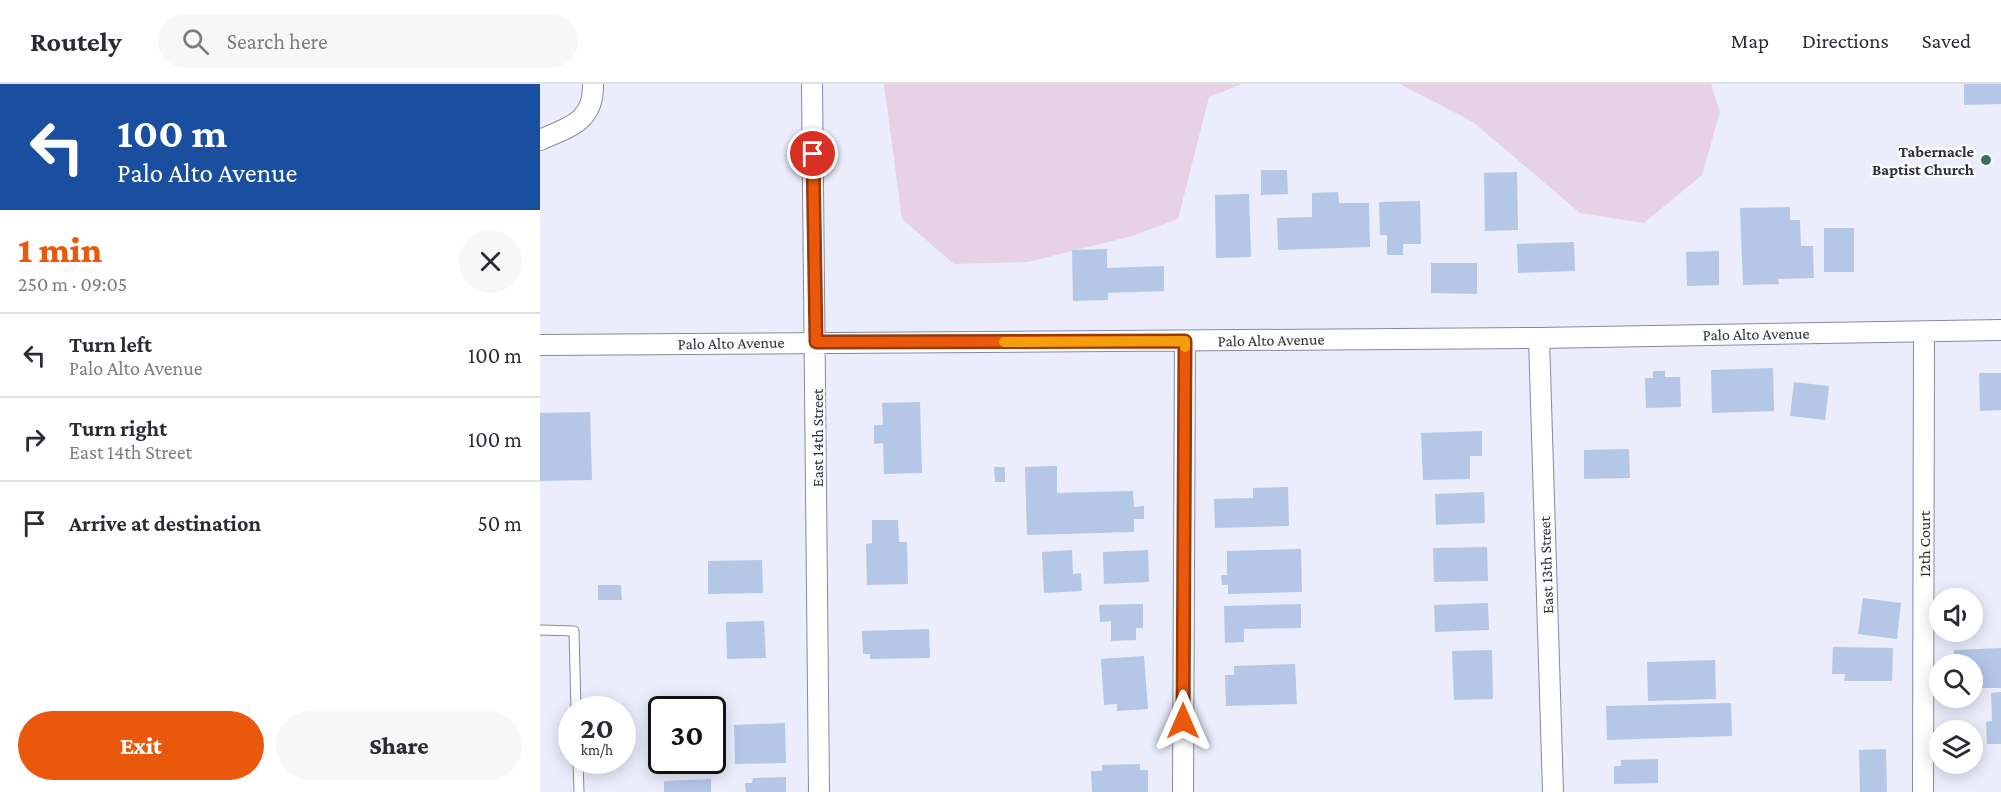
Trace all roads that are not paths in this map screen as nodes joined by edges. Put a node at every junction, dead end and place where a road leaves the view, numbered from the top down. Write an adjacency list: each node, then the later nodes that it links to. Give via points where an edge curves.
1 (594, 84): 3 (street, via 585,116)
2 (812, 84): 8 (street, East 14th Street)
3 (540, 140)
4 (2001, 330): 5 (street, Palo Alto Avenue)
5 (1924, 332): 6 (street, Palo Alto Avenue); 17 (street, 12th Court)
6 (1539, 338): 7 (street, Palo Alto Avenue); 16 (street, East 13th Street)
7 (1185, 341): 8 (street, Palo Alto Avenue); 15 (street)
8 (816, 342): 9 (street, Palo Alto Avenue); 14 (street, East 14th Street)
9 (540, 345)
10 (540, 630): 11 (lane, via 574,631)
11 (576, 696)
12 (578, 774): 13 (lane)
13 (579, 792)
14 (819, 792)
15 (1182, 792)
16 (1553, 792)
17 (1923, 792)

